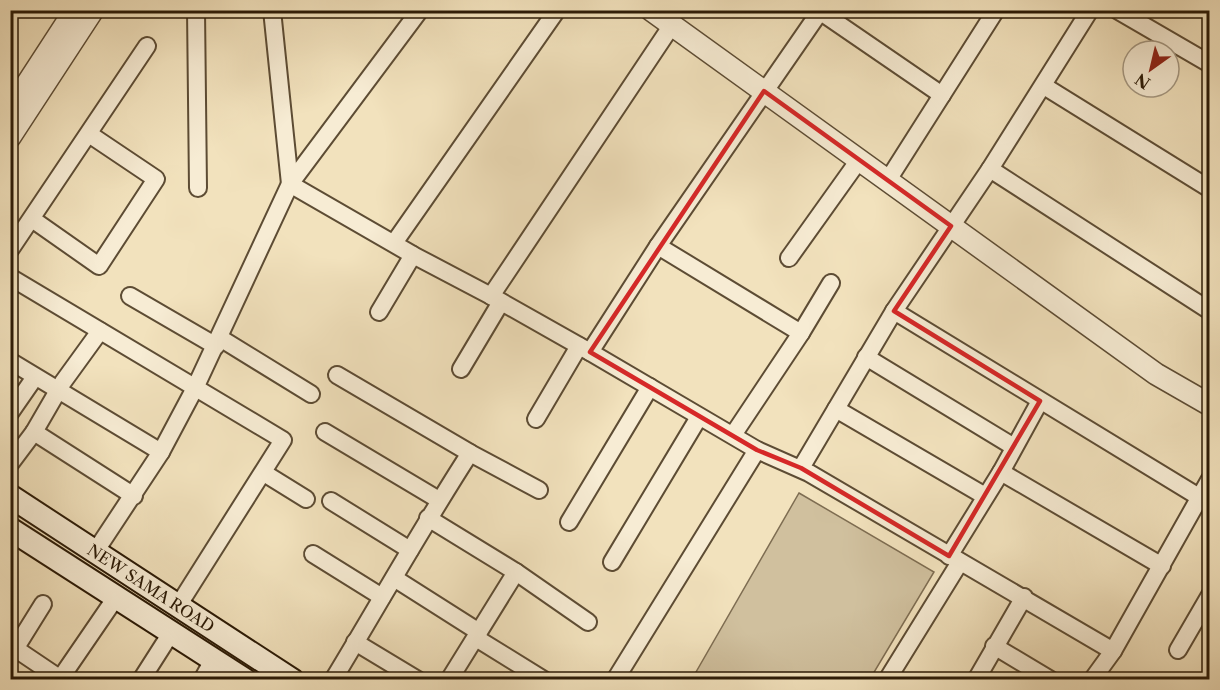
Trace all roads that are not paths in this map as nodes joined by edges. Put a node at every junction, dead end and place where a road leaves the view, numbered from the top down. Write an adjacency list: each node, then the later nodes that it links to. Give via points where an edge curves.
1 (75, 10): 17 (street)
2 (93, 10): 19 (street)
3 (196, 10): 24 (street)
4 (273, 10): 23 (street)
5 (420, 10): 23 (street)
6 (557, 10): 28 (street)
7 (996, 10): 16 (street)
8 (1090, 10): 14 (street)
9 (1117, 10): 13 (street)
10 (820, 11): 15 (street); 16 (street)
11 (660, 15): 15 (street); 36 (street)
12 (147, 46): 18 (street)
13 (1209, 64)
14 (1044, 86): 21 (street); 25 (street)
15 (764, 91): 20 (street); 29 (street)
16 (942, 95): 22 (street)
17 (10, 111)
18 (89, 134): 26 (street); 26 (street, via 156,179 99,266)
19 (10, 137)
20 (859, 160): 22 (street); 32 (street)
21 (990, 169): 27 (street); 38 (street)
22 (888, 180): 27 (street)
23 (290, 184): 28 (street); 42 (street)
24 (198, 188)
25 (1209, 189)
26 (32, 219): 30 (street)
27 (951, 226): 37 (street); 54 (street, via 1155,374)
28 (394, 243): 31 (street)
29 (658, 246): 41 (street); 43 (street)
30 (10, 250)
31 (412, 255): 36 (street); 39 (street)
32 (789, 258)
33 (10, 277): 40 (street)
34 (831, 283): 41 (street)
35 (130, 296): 42 (street)
36 (496, 299): 43 (street); 46 (street)
37 (894, 311): 44 (street); 53 (street)
38 (1209, 311)
39 (379, 312)
40 (100, 331): 50 (street); 51 (street)
41 (801, 333): 61 (street)
42 (218, 342): 50 (street); 52 (street)
43 (584, 349): 49 (street); 58 (street)
44 (866, 357): 55 (street); 62 (street)
45 (10, 361): 48 (street)
46 (461, 369)
47 (337, 375): 65 (street)
48 (35, 376): 51 (street); 56 (street)
49 (650, 387): 57 (street); 80 (street)
50 (195, 388): 64 (street); 69 (street, via 283,440)
51 (60, 390): 59 (street); 64 (street)
52 (311, 394)
53 (1040, 401): 62 (street); 75 (street)
54 (1209, 405)
55 (836, 409): 67 (street); 74 (street)
56 (10, 413)
57 (699, 417): 61 (street); 86 (street)
58 (536, 419)
59 (34, 432): 66 (street); 73 (street)
60 (325, 432): 77 (street)
61 (733, 435): 63 (street)
62 (1014, 447): 68 (street)
63 (757, 450): 67 (street); 114 (street)
64 (161, 452): 73 (street)
65 (470, 453): 71 (street); 77 (street)
66 (10, 464)
67 (801, 468): 85 (street)
68 (1001, 472): 74 (street); 87 (street)
69 (264, 473): 76 (street); 95 (street)
70 (1209, 479): 75 (street)
71 (539, 490)
72 (10, 496): 83 (main road, NEW SAMA ROAD)
73 (134, 496): 83 (street)
74 (985, 496): 85 (street)
75 (1199, 497): 87 (street)
76 (306, 499)
77 (439, 500): 79 (street)
78 (331, 501): 82 (street)
79 (428, 518): 82 (street); 88 (street)
80 (569, 522)
81 (10, 529): 97 (main road, NEW SAMA ROAD)
82 (410, 550): 89 (street)
83 (95, 552): 95 (main road, NEW SAMA ROAD)
84 (313, 554): 91 (street)
85 (955, 559): 92 (street); 115 (street)
86 (612, 562)
87 (1162, 566): 103 (street)
88 (516, 572): 96 (street); 98 (street)
89 (394, 578): 91 (street); 98 (street)
90 (1209, 595): 102 (street)
91 (382, 597): 99 (street)
92 (1024, 597): 100 (street); 103 (street)
93 (43, 604): 101 (street)
94 (111, 606): 105 (street)
95 (178, 606): 109 (main road, NEW SAMA ROAD)
96 (588, 622)
97 (171, 633): 104 (main road, NEW SAMA ROAD); 106 (street)
98 (477, 635): 112 (street); 113 (street)
99 (356, 642): 110 (street); 111 (street)
100 (994, 646): 116 (street); 117 (street)
101 (13, 647): 105 (street)
102 (1178, 650)
103 (1113, 651): 118 (street)
104 (213, 660): 107 (street); 108 (main road, NEW SAMA ROAD)
105 (61, 679)
106 (141, 680)
107 (202, 680)
108 (245, 680)
109 (292, 680)
110 (333, 680)
111 (418, 680)
112 (449, 680)
113 (543, 680)
114 (615, 680)
115 (888, 680)
116 (976, 680)
117 (1051, 680)
118 (1092, 680)

